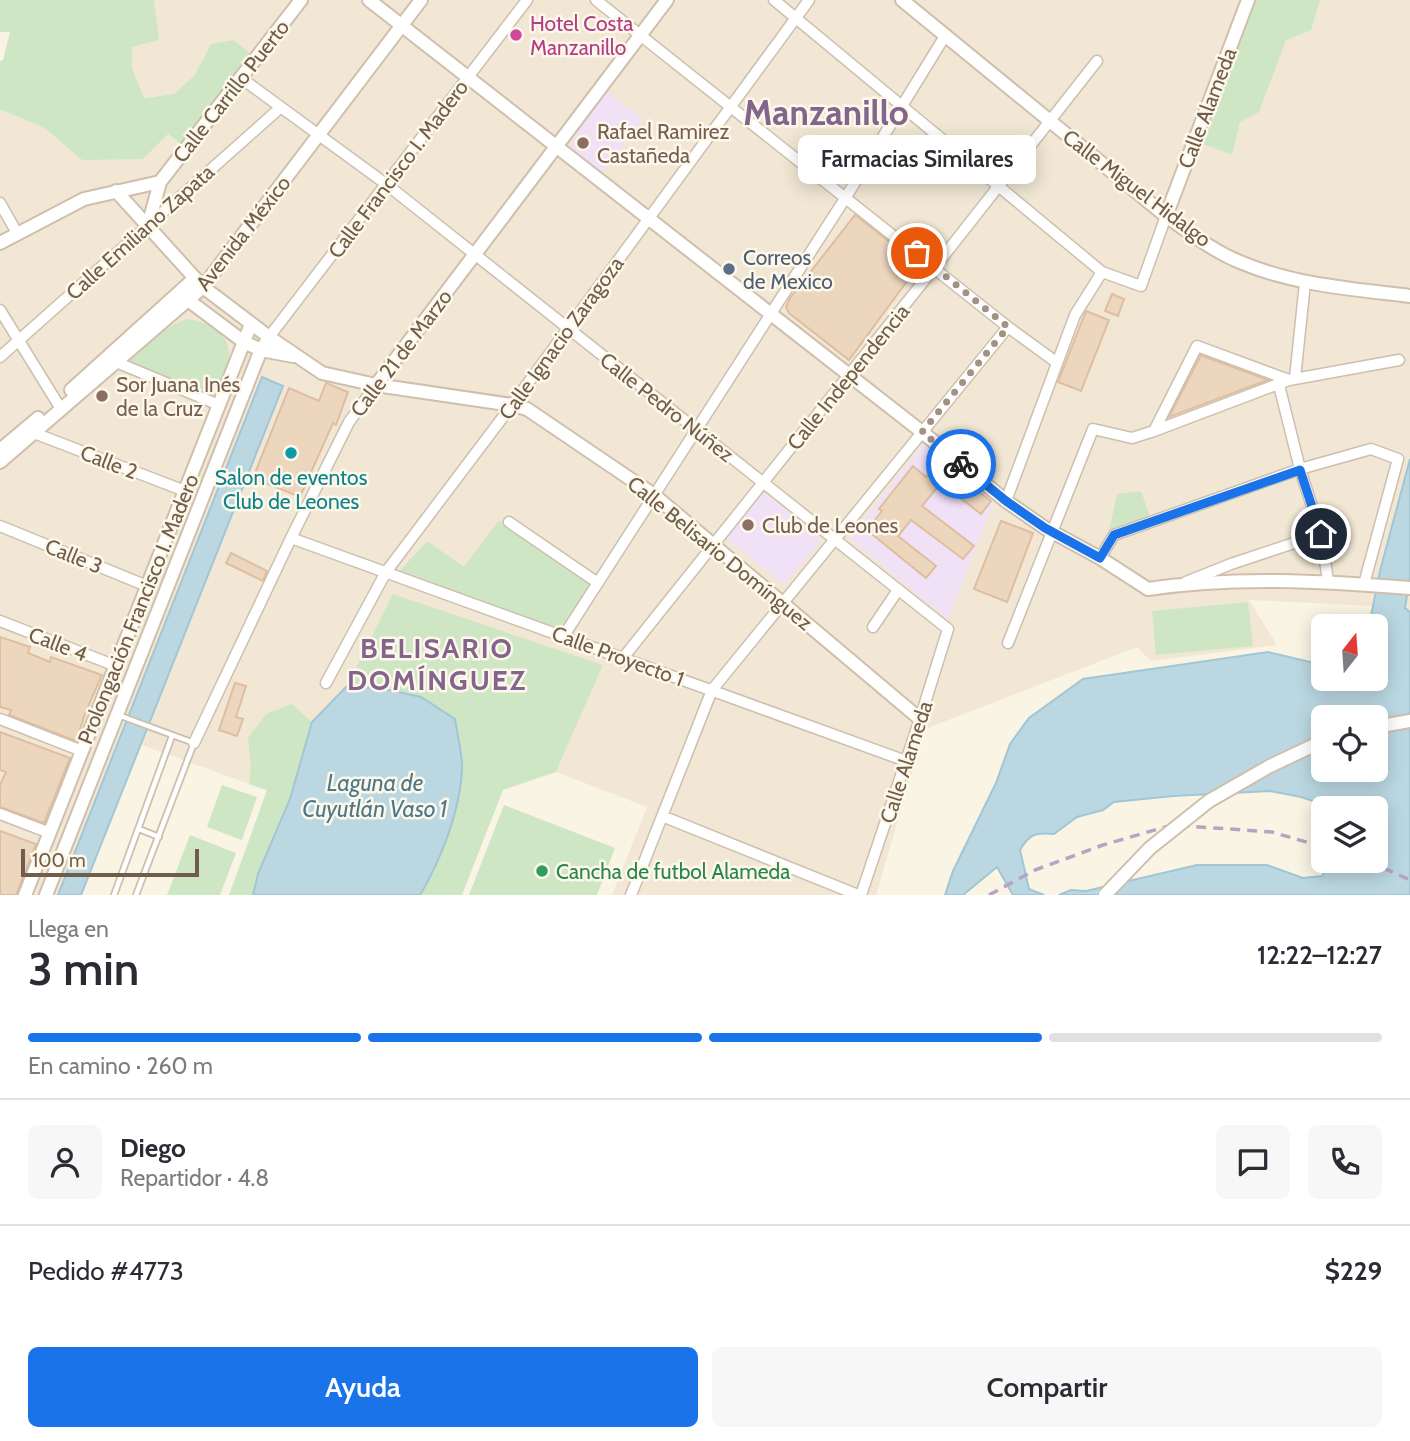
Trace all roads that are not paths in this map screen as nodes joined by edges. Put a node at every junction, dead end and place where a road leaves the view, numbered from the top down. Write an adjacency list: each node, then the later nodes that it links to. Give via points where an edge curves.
1 (302, 0): 16 (street, Calle Carrillo Puerto)
2 (369, 0): 12 (street)
3 (421, 0): 12 (street, Avenida México)
4 (527, 0): 17 (street, Calle Francisco I. Madero)
5 (596, 0): 13 (street)
6 (667, 0): 13 (street, Calle 21 de Marzo)
7 (774, 0): 11 (street)
8 (809, 0): 11 (street, Calle Ignacio Zaragoza)
9 (902, 0): 14 (street, Calle Miguel Hidalgo)
10 (1248, 0): 30 (street, Calle Alameda)
11 (796, 18): 18 (street); 19 (street, Calle Ignacio Zaragoza)
12 (401, 25): 17 (street); 22 (street, Avenida México)
13 (641, 35): 19 (street); 23 (street, Calle 21 de Marzo)
14 (945, 36): 18 (street); 21 (street, Calle Miguel Hidalgo)
15 (1097, 61): 21 (street, Calle Independencia)
16 (241, 78): 20 (street, Calle Pedro Núñez); 24 (street, Calle Carrillo Puerto)
17 (468, 78): 23 (street); 25 (street, Calle Francisco I. Madero)
18 (902, 106): 26 (street); 28 (street)
19 (731, 107): 28 (street); 31 (street, Calle Ignacio Zaragoza)
20 (280, 108): 22 (street, Calle Pedro Núñez); 32 (street, Calle Emiliano Zapata)
21 (1048, 120): 26 (street, Calle Independencia); 30 (street, Calle Miguel Hidalgo)
22 (318, 136): 25 (street, Calle Pedro Núñez); 38 (street, Avenida México)
23 (556, 147): 31 (street); 35 (street, Calle 21 de Marzo)
24 (160, 182): 27 (street, Calle Carrillo Puerto); 32 (street, Calle Carrillo Puerto)
25 (386, 184): 35 (street, Calle Pedro Núñez); 47 (street, Calle Francisco I. Madero)
26 (998, 186): 36 (street, Calle Independencia); 37 (street)
27 (116, 191): 32 (street, Calle Belisario Domínguez); 33 (street, Calle Carrillo Puerto, via 84,199)
28 (846, 197): 36 (street); 43 (street)
29 (0, 203): 33 (street)
30 (1166, 216): 37 (street, via 1140,286); 39 (street, Calle Miguel Hidalgo, via 1239,261)
31 (649, 218): 43 (street); 46 (street, Calle Ignacio Zaragoza)
32 (148, 226): 38 (street, Calle Belisario Domínguez); 48 (street, Calle Emiliano Zapata)
33 (18, 233): 34 (street, Calle Carrillo Puerto)
34 (0, 243)
35 (475, 255): 46 (street, Calle Pedro Núñez); 58 (street, Calle 21 de Marzo)
36 (935, 267): 45 (street); 56 (street, Calle Independencia)
37 (1102, 272): 55 (street, via 1075,314)
38 (199, 282): 41 (street, Avenida México); 44 (street, Calle Belisario Domínguez); 61 (street, Avenida México)
39 (1305, 283): 40 (street, Calle Miguel Hidalgo); 57 (street)
40 (1410, 296)
41 (188, 300): 49 (street); 54 (street, Avenida México)
42 (0, 310): 48 (street)
43 (771, 314): 56 (street); 62 (street)
44 (251, 324): 47 (street, Calle Belisario Domínguez); 49 (street, Prolongación Francisco I. Madero)
45 (1008, 327): 55 (street); 64 (street)
46 (568, 329): 60 (street, Calle Ignacio Zaragoza); 62 (street, Calle Pedro Núñez)
47 (269, 337): 50 (street, Prolongación Francisco I. Madero); 51 (street, Calle Belisario Domínguez)
48 (18, 341): 52 (street, Calle Emiliano Zapata); 61 (street)
49 (244, 342): 50 (street); 59 (street, Prolongación Francisco I. Madero)
50 (261, 350): 51 (street); 96 (street, Prolongación Francisco I. Madero)
51 (297, 356): 58 (street, Calle Belisario Domínguez, via 321,373)
52 (0, 357)
53 (1399, 360): 57 (street)
54 (116, 362): 59 (street); 61 (street, Avenida México)
55 (1056, 362): 72 (street)
56 (849, 375): 64 (street); 69 (street, Calle Independencia)
57 (1288, 381): 63 (street); 63 (street, via 1197,346); 68 (street)
58 (376, 385): 60 (street, Calle Belisario Domínguez); 77 (street, Calle 21 de Marzo, via 349,422)
59 (219, 405): 70 (street, Prolongación Francisco I. Madero)
60 (512, 405): 71 (street, Calle Belisario Domínguez, via 527,410); 81 (street, Calle Ignacio Zaragoza)
61 (59, 406): 65 (street, Avenida México); 66 (street, Avenida México)
62 (696, 430): 69 (street, Calle Pedro Núñez); 71 (street)
63 (1154, 431): 75 (street, via 1132,438 1093,429)
64 (922, 432): 72 (street); 78 (street)
65 (34, 433): 67 (street, Avenida México); 70 (street, Calle 2)
66 (0, 450)
67 (0, 462)
68 (1300, 470): 76 (street); 80 (street, via 1114,535); 85 (street, via 1371,449 1398,459)
69 (763, 482): 78 (street, Calle Pedro Núñez); 79 (street, Calle Independencia)
70 (185, 491): 86 (street, Prolongación Francisco I. Madero)
71 (654, 495): 79 (street, Calle Belisario Domínguez); 83 (street)
72 (1006, 501): 75 (street)
73 (509, 522): 83 (street)
74 (0, 526): 86 (street, Calle 3)
75 (1051, 531): 80 (street); 95 (street)
76 (1321, 534): 82 (street); 84 (street)
77 (291, 538): 81 (street, Calle Proyecto 1); 107 (street, Calle 21 de Marzo)
78 (835, 539): 88 (street, Calle Pedro Núñez); 89 (street)
79 (713, 545): 89 (street, Calle Belisario Domínguez); 97 (street, Calle Independencia)
80 (1100, 558): 84 (street, via 1148,589)
81 (386, 572): 94 (street, Calle Proyecto 1); 99 (street, Calle Ignacio Zaragoza)
82 (1328, 581): 84 (street); 85 (street)
83 (598, 583): 94 (street)
84 (1182, 584)
85 (1367, 584): 87 (street)
86 (147, 586): 93 (street, Prolongación Francisco I. Madero)
87 (1410, 588)
88 (898, 590): 91 (street); 92 (street, Calle Pedro Núñez)
89 (783, 603): 100 (street); 103 (street, Calle Belisario Domínguez)
90 (0, 621): 98 (street, Calle 4)
91 (873, 627)
92 (948, 629): 103 (street, Calle Alameda)
93 (128, 634): 96 (street); 98 (street, Prolongación Francisco I. Madero)
94 (564, 636): 97 (street, Calle Proyecto 1)
95 (1008, 643)
96 (145, 644): 101 (street, Prolongación Francisco I. Madero)
97 (623, 658): 100 (street, Calle Proyecto 1)
98 (116, 666): 109 (street, Prolongación Francisco I. Madero)
99 (326, 683)
100 (712, 690): 110 (street, Calle Proyecto 1); 114 (street)
101 (121, 716): 106 (lane); 112 (street, Prolongación Francisco I. Madero)
102 (0, 719): 109 (street)
103 (920, 719): 110 (street, Calle Alameda)
104 (1410, 720): 105 (street)
105 (1388, 725)
106 (173, 736): 107 (lane); 115 (lane)
107 (194, 743): 117 (lane)
108 (1311, 747): 124 (street, bridge, via 1209,801 1150,848)
109 (82, 751): 111 (street, Prolongación Francisco I. Madero)
110 (906, 761): 123 (street, Calle Alameda)
111 (66, 793): 112 (street); 116 (street, Prolongación Francisco I. Madero)
112 (84, 801): 119 (street, Prolongación Francisco I. Madero)
113 (0, 814): 116 (street)
114 (662, 816): 122 (street); 123 (street)
115 (139, 829): 117 (lane); 120 (lane)
116 (50, 833): 118 (street, Prolongación Francisco I. Madero)
117 (159, 837): 121 (lane)
118 (25, 895)
119 (47, 895)
120 (114, 895)
121 (136, 895)
122 (631, 895)
123 (860, 895)
124 (1105, 895)

